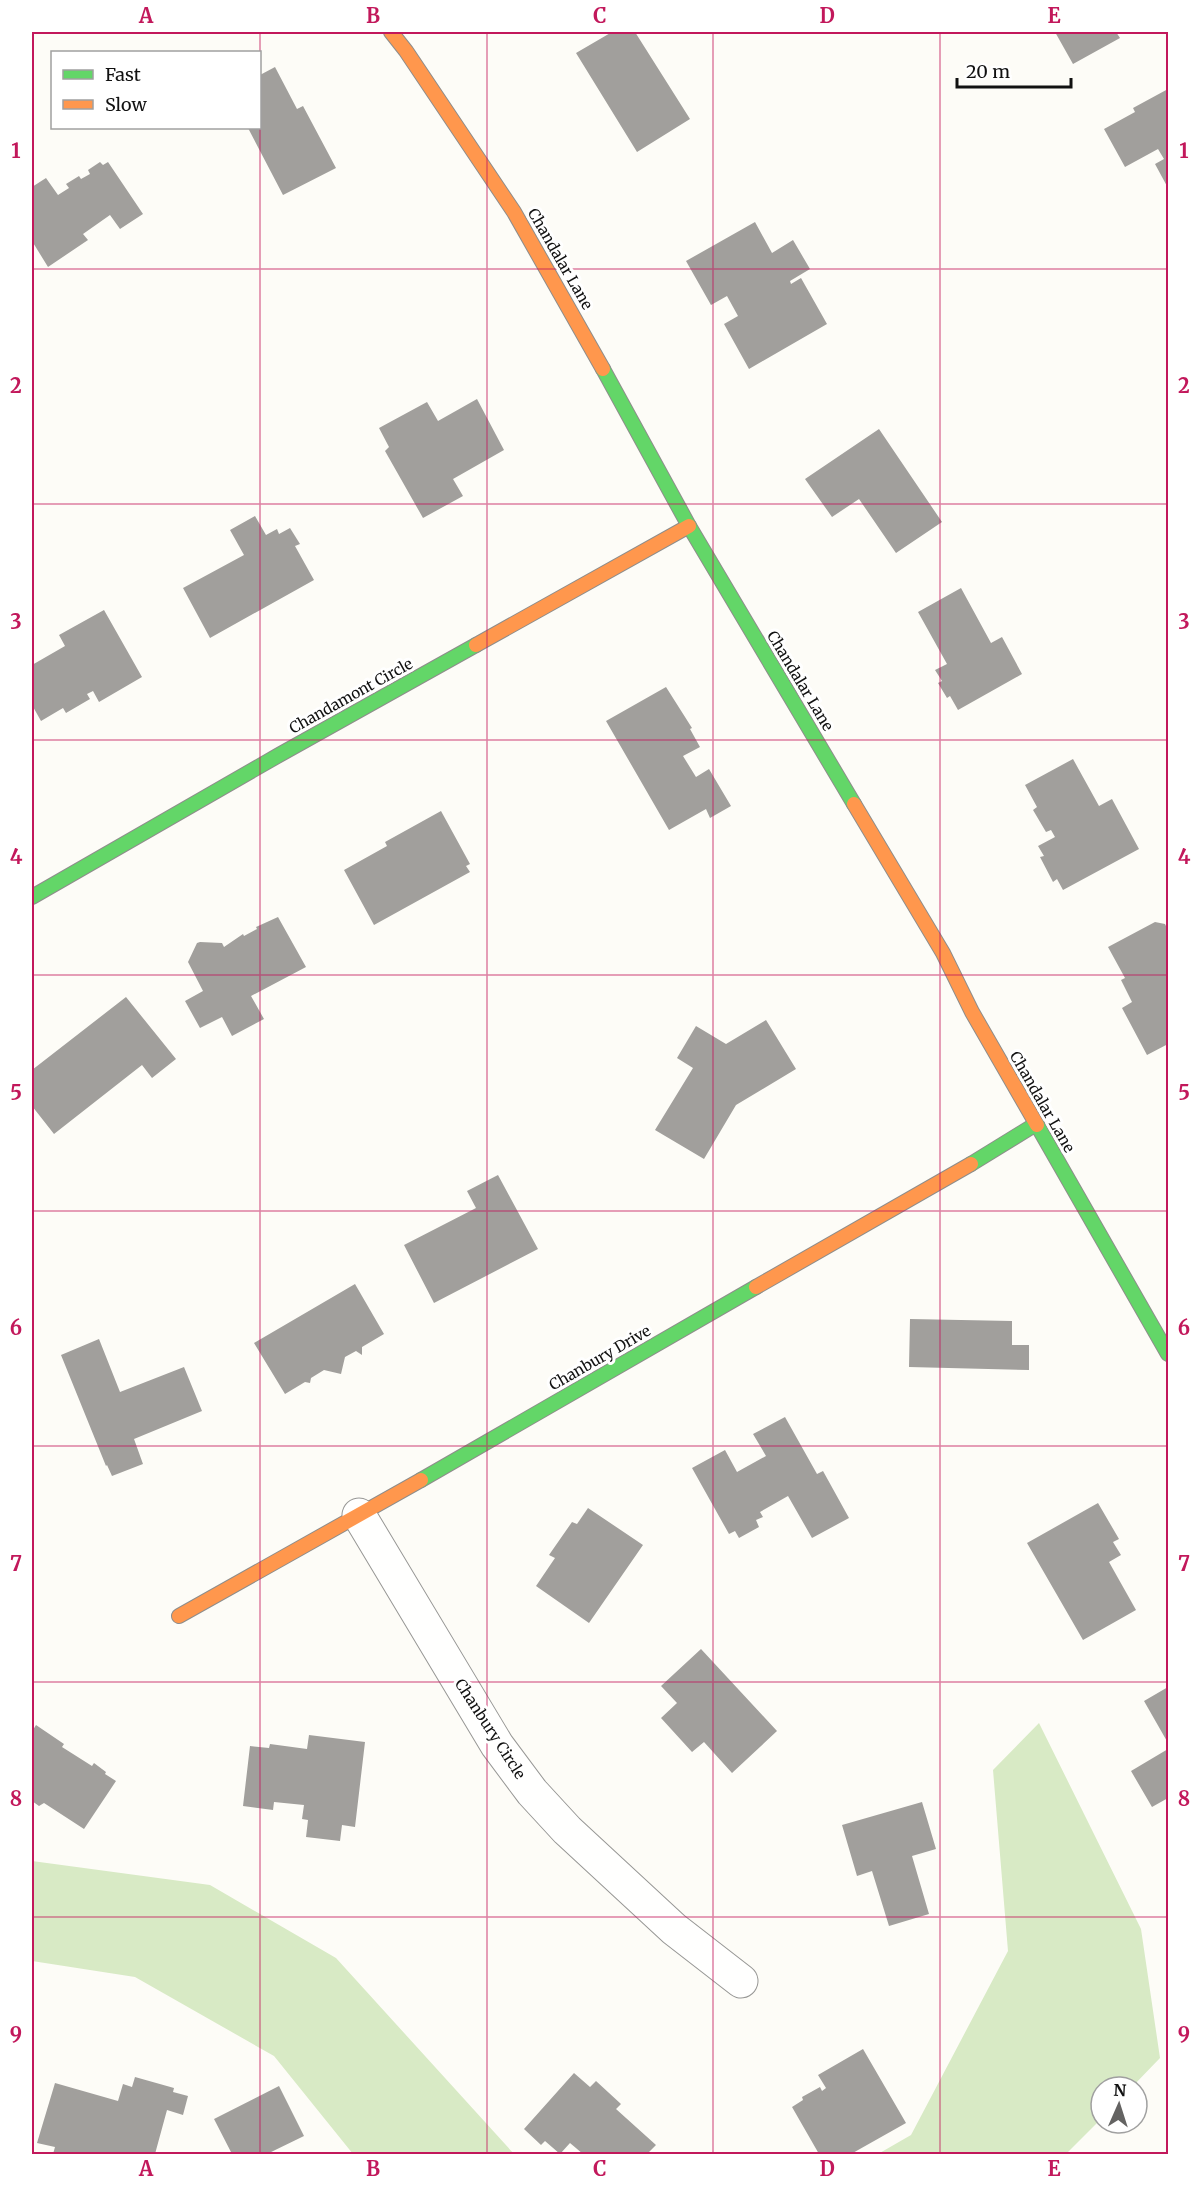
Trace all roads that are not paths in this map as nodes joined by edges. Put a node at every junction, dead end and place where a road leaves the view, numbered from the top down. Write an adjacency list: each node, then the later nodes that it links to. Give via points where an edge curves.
1 (391, 32): 2 (street, Chandalar Lane, via 514,212 634,422)
2 (688, 526): 3 (street, Chandamont Circle); 4 (street, Chandalar Lane, via 944,953 972,1012)
3 (32, 897)
4 (1036, 1124): 5 (street, Chandalar Lane); 6 (street, Chanbury Drive)
5 (1168, 1354)
6 (359, 1515): 7 (street, Chanbury Drive); 8 (street, Chanbury Circle, via 497,1745 532,1792 567,1830 674,1929)
7 (179, 1616)
8 (741, 1981)

